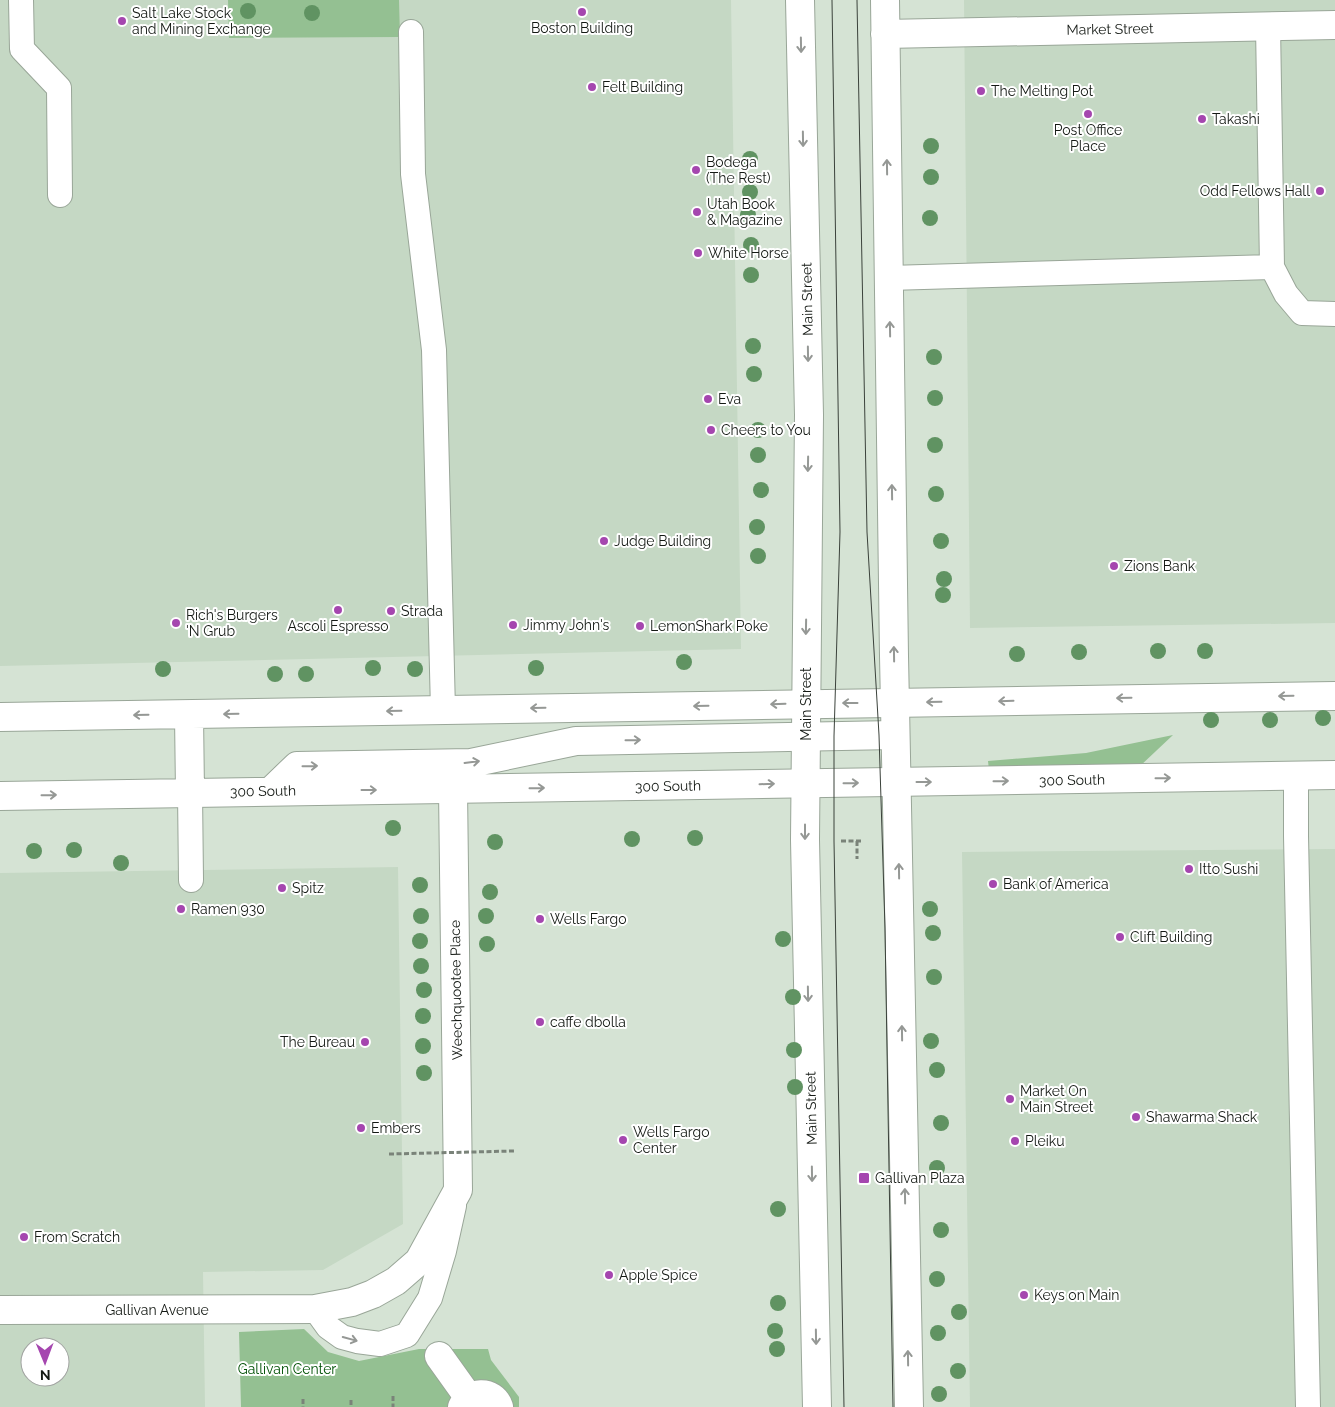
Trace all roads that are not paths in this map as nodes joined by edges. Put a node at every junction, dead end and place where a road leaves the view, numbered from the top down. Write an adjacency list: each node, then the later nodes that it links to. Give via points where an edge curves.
1 (22, 0): 8 (lane, via 22,49 59,88)
2 (800, 0): 13 (street, Main Street, one-way to 13, via 809,416)
3 (885, 0): 7 (street)
4 (1335, 25): 5 (street, Market Street)
5 (1268, 26): 7 (street, Market Street); 9 (lane)
6 (411, 32): 15 (lane, via 413,174 434,350)
7 (885, 34): 10 (street, one-way to 7)
8 (60, 195)
9 (1272, 267): 10 (lane); 11 (lane, via 1286,294 1302,313)
10 (889, 278): 14 (street, one-way to 10)
11 (1335, 314)
12 (1335, 696): 14 (street, one-way to 14)
13 (806, 703): 14 (street, one-way to 13); 15 (street, one-way to 15); 21 (street, Main Street)
14 (895, 703): 20 (street)
15 (442, 710): 16 (street, one-way to 16)
16 (189, 714): 18 (street, one-way to 18); 28 (street)
17 (0, 717): 18 (street)
18 (56, 717): 19 (street)
19 (0, 733)
20 (895, 735): 21 (street); 25 (street)
21 (806, 736): 24 (street, Main Street); 27 (street, one-way to 21, via 297,766 471,763 576,741)
22 (1335, 775): 23 (street, 300 South)
23 (1296, 776): 25 (street, 300 South, one-way to 23); 39 (lane)
24 (805, 783): 25 (street, 300 South, one-way to 25); 26 (street, 300 South, one-way to 24); 37 (street, Main Street, one-way to 37)
25 (896, 783): 38 (street, one-way to 25)
26 (453, 789): 27 (street, 300 South, one-way to 26); 31 (street, Weechquootee Place)
27 (272, 791): 28 (street, 300 South)
28 (190, 792): 29 (street, 300 South, one-way to 28); 30 (lane)
29 (0, 796)
30 (191, 880)
31 (458, 1190): 32 (street, Weechquootee Place, via 419,1261 396,1281 352,1302); 32 (lane, Weechquootee Place, one-way to 31, via 328,1327 342,1337 380,1344 407,1335 430,1298)
32 (315, 1308): 33 (street, Gallivan Avenue)
33 (0, 1310)
34 (439, 1356): 35 (street)
35 (465, 1402): 36 (street, via 474,1395 487,1395)
36 (499, 1407)
37 (817, 1407)
38 (909, 1407)
39 (1308, 1407)

